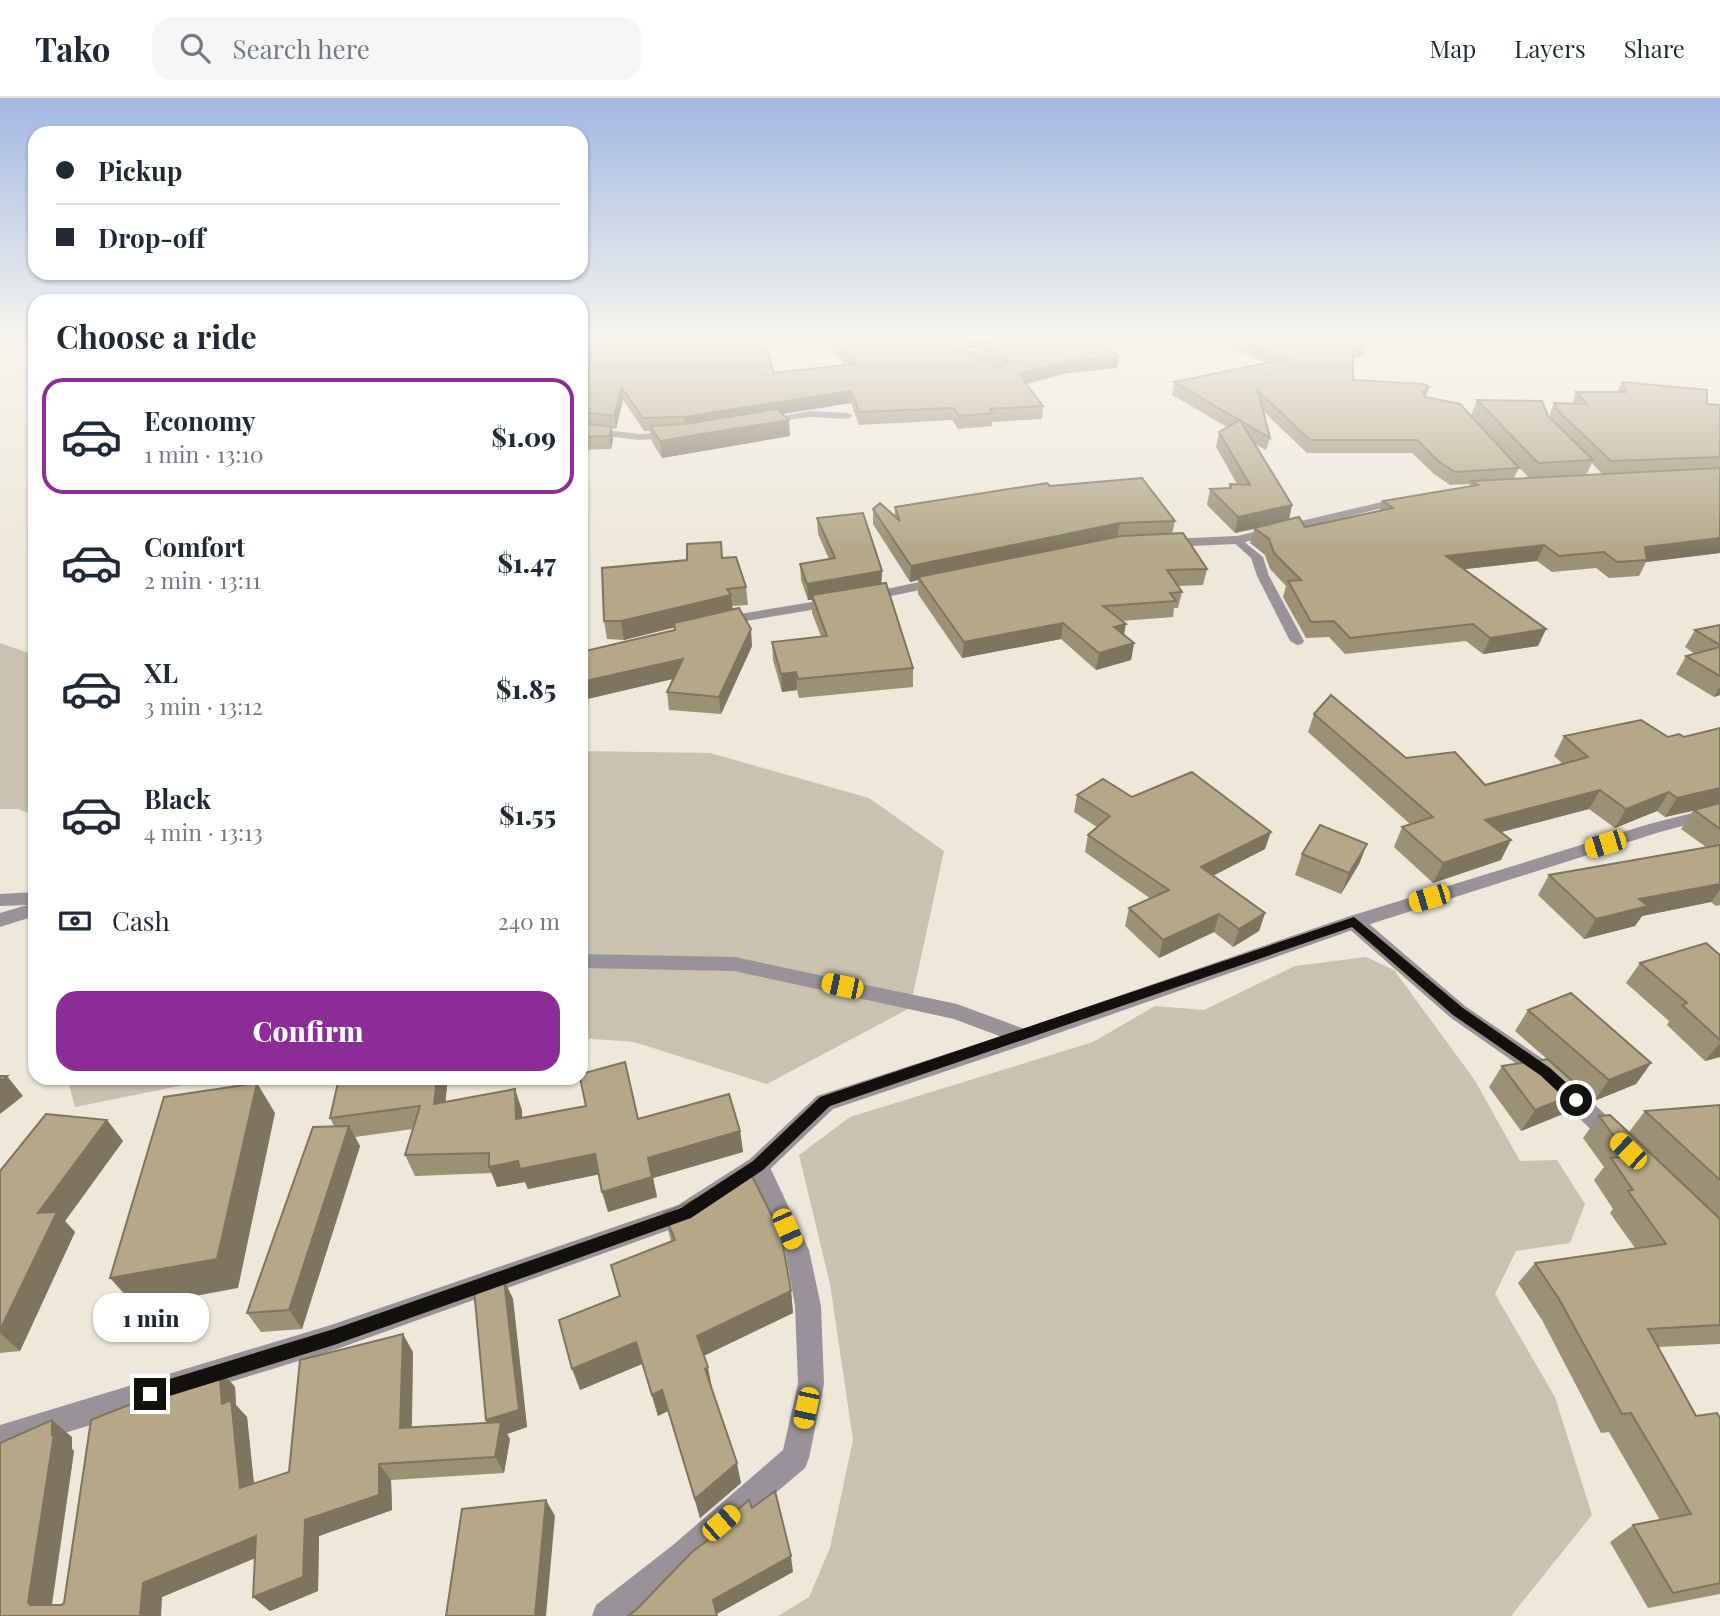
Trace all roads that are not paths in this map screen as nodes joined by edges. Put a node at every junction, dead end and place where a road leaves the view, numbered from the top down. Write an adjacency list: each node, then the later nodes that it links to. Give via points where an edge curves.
1 (848, 416): 2 (street, via 810,414)
2 (758, 422)
3 (588, 431): 4 (street, via 639,437)
4 (686, 435)
5 (1410, 499): 6 (street)
6 (1237, 540): 7 (street); 10 (street, via 1256,557)
7 (1158, 543)
8 (946, 581): 9 (street)
9 (706, 625)
10 (1297, 641)
11 (1719, 813): 16 (street, via 1655,828)
12 (28, 898): 13 (street)
13 (0, 900)
14 (28, 911): 15 (street)
15 (0, 920)
16 (1354, 922): 18 (street); 19 (street, via 1458,1012 1545,1072)
17 (588, 961): 18 (street, via 734,964 957,1012)
18 (1023, 1037): 20 (street, via 825,1102)
19 (1628, 1151)
20 (758, 1166): 21 (street, via 686,1213 95,1423); 22 (street, via 797,1250 808,1306 811,1384 795,1458)
21 (0, 1439)
22 (607, 1616)

